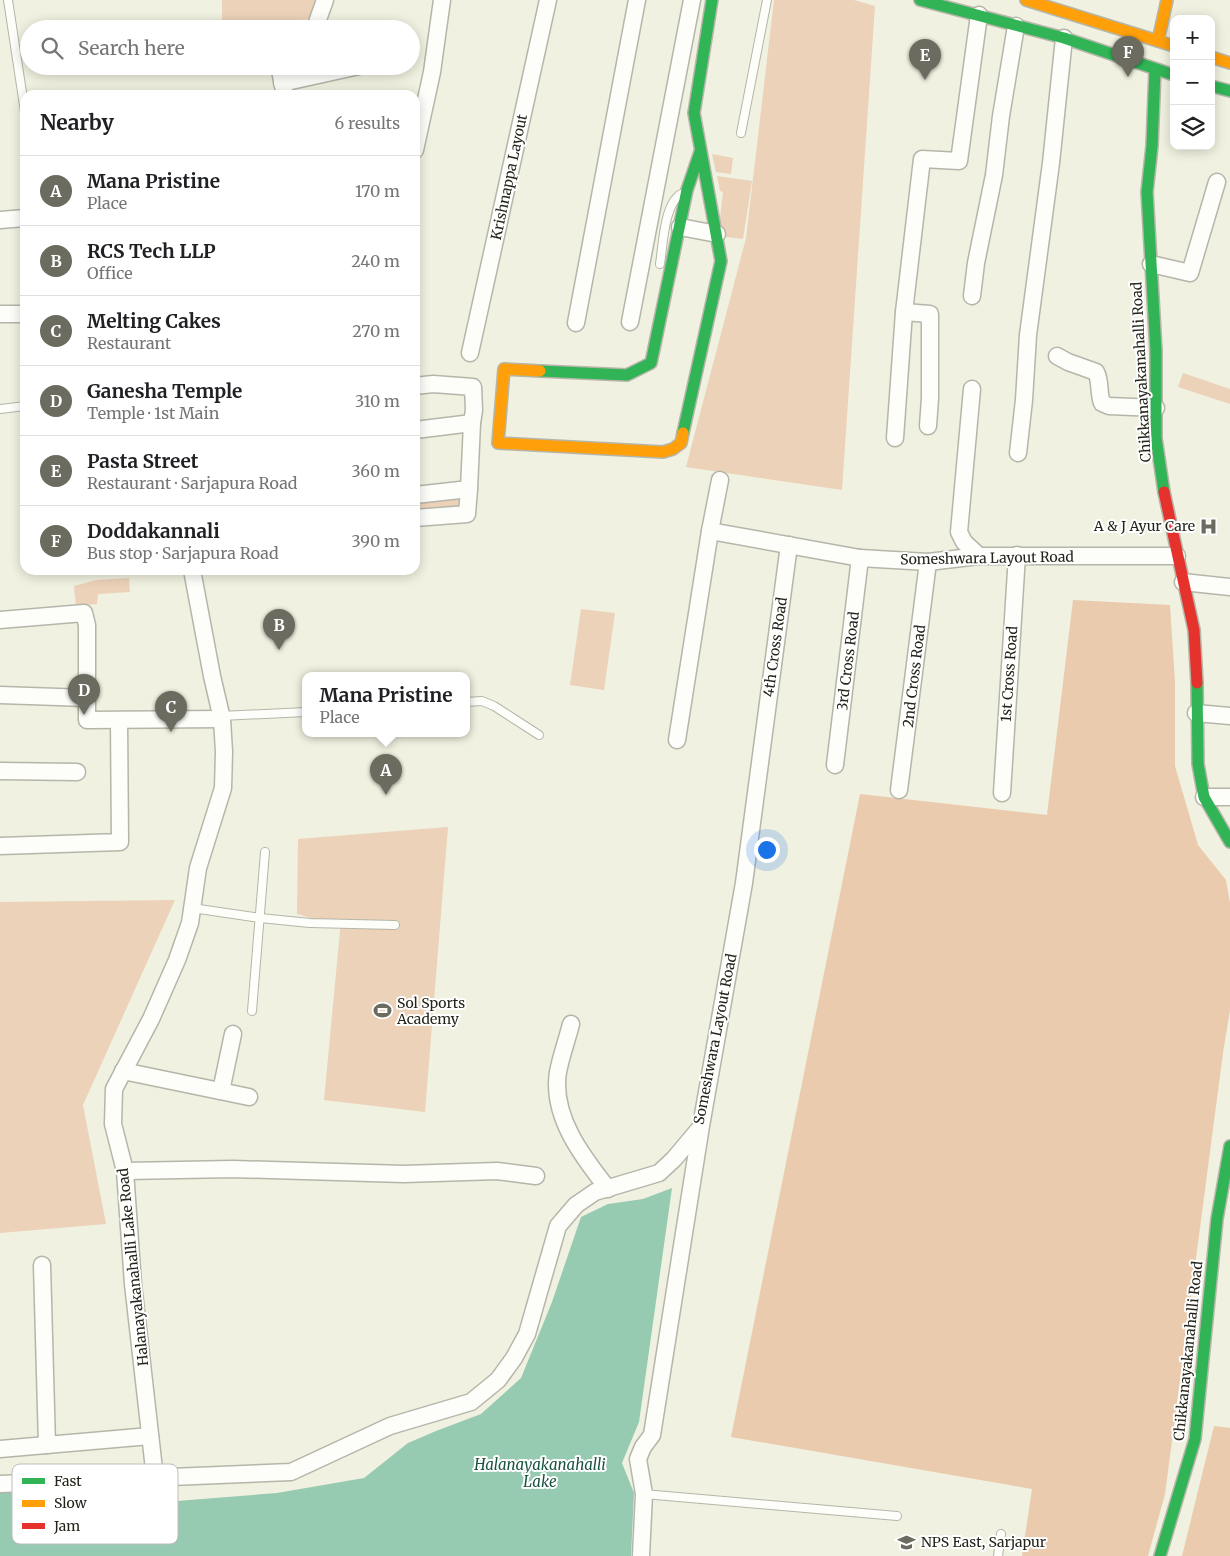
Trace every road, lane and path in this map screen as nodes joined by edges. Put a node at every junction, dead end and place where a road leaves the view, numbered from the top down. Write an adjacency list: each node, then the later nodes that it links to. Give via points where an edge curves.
1 (8, 0): 26 (lane)
2 (325, 0): 13 (street)
3 (442, 0): 28 (street)
4 (548, 0): 47 (street, Krishnappa Layout)
5 (637, 0): 44 (street)
6 (692, 0): 43 (street)
7 (712, 0): 30 (main road, via 694,106)
8 (766, 0): 29 (lane)
9 (920, 0): 12 (main road)
10 (1026, 0): 16 (main road)
11 (1167, 0): 16 (main road)
12 (979, 15): 14 (main road); 40 (street, via 959,161 922,159)
13 (318, 20)
14 (1016, 26): 15 (main road); 39 (street)
15 (1064, 38): 20 (main road); 58 (street, via 1028,335)
16 (1158, 41): 17 (main road)
17 (1170, 45)
18 (1215, 58): 19 (main road)
19 (1230, 63)
20 (1155, 70): 21 (main road); 38 (main road, Chikkanayakanahalli Road, via 1147,192)
21 (1170, 74)
22 (281, 75): 25 (street)
23 (330, 75): 25 (street)
24 (1215, 87): 27 (main road)
25 (284, 89)
26 (22, 90)
27 (1230, 91)
28 (420, 127)
29 (741, 133)
30 (700, 152): 32 (main road); 36 (main road)
31 (1217, 182): 38 (street, via 1190,273)
32 (687, 190): 35 (main road); 37 (lane, via 675,197 669,207)
33 (20, 218): 34 (street)
34 (0, 220)
35 (680, 226): 36 (street); 45 (main road, via 651,364 627,375 504,369 498,444 663,452 673,449 681,443)
36 (716, 234): 45 (main road, via 721,261)
37 (660, 264)
38 (1151, 264): 52 (main road, Chikkanayakanahalli Road)
39 (972, 296)
40 (904, 312): 55 (street, via 930,314); 57 (street)
41 (0, 314): 42 (street)
42 (20, 314)
43 (630, 322)
44 (576, 323)
45 (707, 329): 46 (lane)
46 (713, 345)
47 (470, 353)
48 (1057, 356): 52 (street, via 1096,372 1102,403)
49 (420, 385): 54 (street, via 473,387)
50 (972, 389): 66 (street, via 958,532)
51 (20, 407): 53 (lane)
52 (1156, 408): 67 (main road, Chikkanayakanahalli Road, via 1156,438 1163,488)
53 (0, 409)
54 (472, 423): 56 (street); 60 (street)
55 (928, 426)
56 (420, 429)
57 (895, 438)
58 (1018, 454)
59 (720, 480): 63 (street)
60 (469, 489): 61 (street); 62 (street, via 467,514)
61 (420, 494)
62 (420, 518)
63 (710, 531): 64 (street, Someshwara Layout Road); 83 (street)
64 (789, 545): 68 (street, Someshwara Layout Road); 84 (street, 4th Cross Road)
65 (1017, 555): 66 (street, Someshwara Layout Road); 67 (street, Someshwara Layout Road); 89 (street, 1st Cross Road)
66 (979, 556): 69 (street, Someshwara Layout Road)
67 (1177, 556): 71 (main road, Chikkanayakanahalli Road)
68 (860, 558): 69 (street, Someshwara Layout Road); 85 (street, 3rd Cross Road)
69 (928, 562): 88 (street, 2nd Cross Road)
70 (193, 575): 80 (street, Halanayakanahalli Lake Road)
71 (1183, 582): 72 (street); 78 (main road, Chikkanayakanahalli Road, via 1194,630)
72 (1230, 587)
73 (0, 620): 75 (street, via 84,613 87,625)
74 (0, 696): 75 (street)
75 (87, 698): 81 (street, via 87,720)
76 (470, 702): 82 (lane, via 482,701 494,706)
77 (302, 712): 80 (lane)
78 (1196, 713): 79 (street); 90 (main road, Chikkanayakanahalli Road, via 1198,764)
79 (1230, 716)
80 (222, 717): 81 (street); 95 (street, Halanayakanahalli Lake Road, via 223,788 198,868)
81 (119, 720): 93 (street, via 120,842)
82 (540, 735)
83 (677, 740)
84 (762, 748): 104 (street, Someshwara Layout Road, via 744,883)
85 (835, 764)
86 (0, 771): 87 (street)
87 (78, 772)
88 (899, 790)
89 (1002, 793)
90 (1204, 797): 91 (street); 92 (main road, Chikkanayakanahalli Road)
91 (1230, 797)
92 (1230, 842)
93 (0, 846)
94 (265, 852): 96 (lane)
95 (192, 908): 96 (lane); 101 (street, Halanayakanahalli Lake Road, via 177,960)
96 (260, 918): 97 (lane); 98 (lane)
97 (395, 925)
98 (252, 1011)
99 (571, 1024): 108 (street, via 558,1072 557,1098 565,1122 584,1158)
100 (233, 1034): 102 (street)
101 (123, 1071): 102 (street); 106 (street, Halanayakanahalli Lake Road, via 114,1089 113,1124)
102 (221, 1091): 103 (street)
103 (250, 1097)
104 (701, 1126): 108 (street, Someshwara Layout Road, via 659,1173); 115 (street, via 652,1435 638,1459)
105 (1230, 1146): 120 (main road, Chikkanayakanahalli Road, via 1217,1219 1195,1439)
106 (125, 1171): 107 (street, via 233,1169 404,1174 498,1171); 110 (street, Halanayakanahalli Lake Road, via 133,1284)
107 (536, 1176)
108 (608, 1188): 114 (street, Someshwara Layout Road, via 595,1192 576,1205 558,1226 527,1334 498,1380 471,1402 390,1426 291,1472)
109 (42, 1265): 111 (street)
110 (150, 1436): 111 (street); 113 (street, Halanayakanahalli Lake Road)
111 (47, 1445): 112 (street)
112 (0, 1450)
113 (153, 1464)
114 (178, 1477)
115 (644, 1494): 116 (lane); 118 (street)
116 (897, 1516)
117 (1000, 1534): 119 (lane)
118 (641, 1556)
119 (998, 1556)
120 (1160, 1556)

